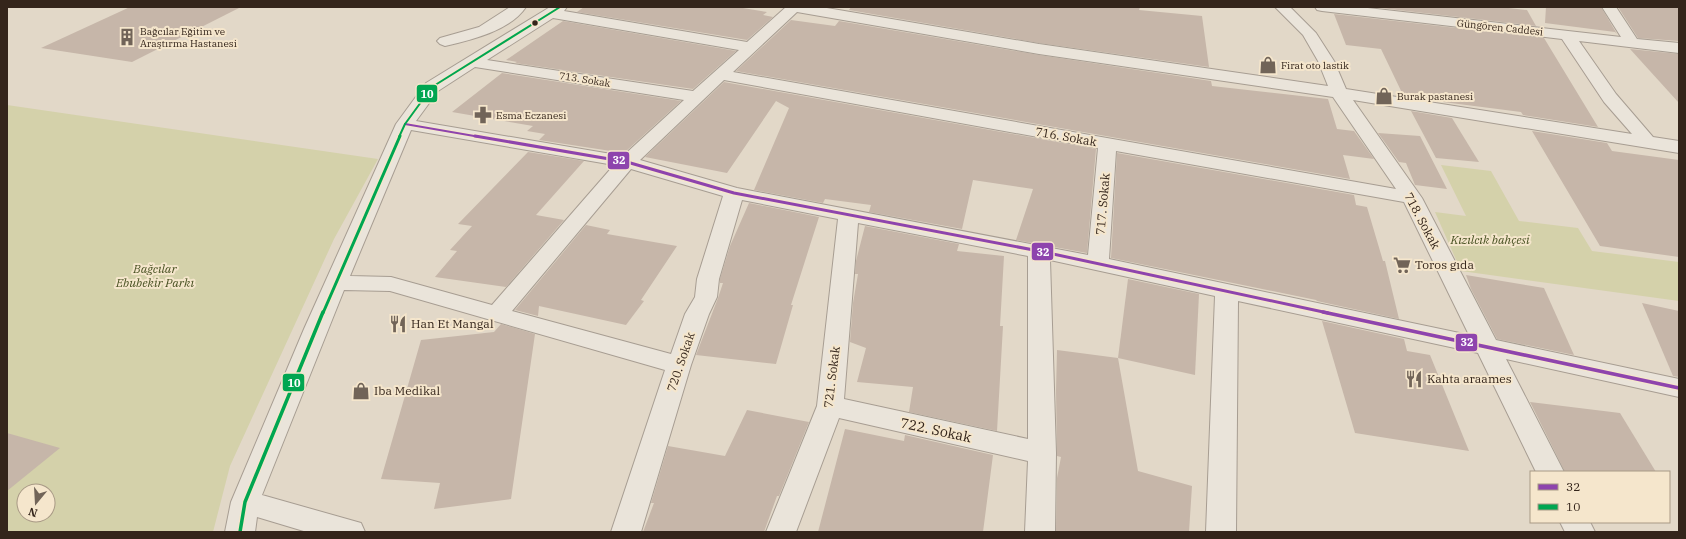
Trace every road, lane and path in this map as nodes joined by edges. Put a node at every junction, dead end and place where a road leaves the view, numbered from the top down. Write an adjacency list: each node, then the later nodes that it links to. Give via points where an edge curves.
1 (519, 7): 8 (street, via 495,26 476,34)
2 (795, 7): 10 (street); 14 (street, via 1039,49)
3 (1282, 7): 14 (street, 718. Sokak, via 1309,33 1326,61)
4 (1322, 7): 7 (street, Güngören Caddesi)
5 (1609, 7): 9 (street)
6 (555, 10): 10 (street); 12 (street)
7 (1567, 35): 9 (street, Güngören Caddesi); 17 (street, via 1610,98)
8 (445, 41)
9 (1632, 42): 11 (street, Güngören Caddesi)
10 (750, 47): 13 (street)
11 (1679, 48)
12 (472, 62): 15 (street, 713. Sokak); 16 (street, via 432,87)
13 (721, 75): 15 (street); 18 (street, 716. Sokak)
14 (1339, 93): 17 (street); 22 (street, 718. Sokak)
15 (697, 97): 20 (street)
16 (405, 124): 20 (street); 26 (street)
17 (1647, 142): 19 (street)
18 (1107, 144): 22 (street, 716. Sokak); 25 (street, 717. Sokak)
19 (1679, 148)
20 (627, 162): 21 (street); 28 (street)
21 (734, 193): 23 (street); 30 (street, 720. Sokak, via 708,279 706,297 697,314)
22 (1412, 198): 29 (street, 718. Sokak)
23 (849, 214): 24 (street); 32 (street, 721. Sokak)
24 (1040, 251): 25 (street); 33 (street)
25 (1098, 263): 27 (street)
26 (336, 282): 30 (street, via 391,284); 35 (street)
27 (1227, 291): 29 (street); 42 (street)
28 (502, 308)
29 (1485, 346): 31 (street); 34 (street, 718. Sokak)
30 (679, 365): 39 (street, 720. Sokak)
31 (1679, 388)
32 (830, 406): 33 (street, 722. Sokak); 40 (street, 721. Sokak)
33 (1042, 453): 41 (street)
34 (1549, 471)
35 (245, 502): 37 (street); 38 (street)
36 (1576, 523): 43 (street)
37 (240, 532)
38 (350, 532)
39 (626, 532)
40 (781, 532)
41 (1040, 532)
42 (1220, 532)
43 (1580, 532)

